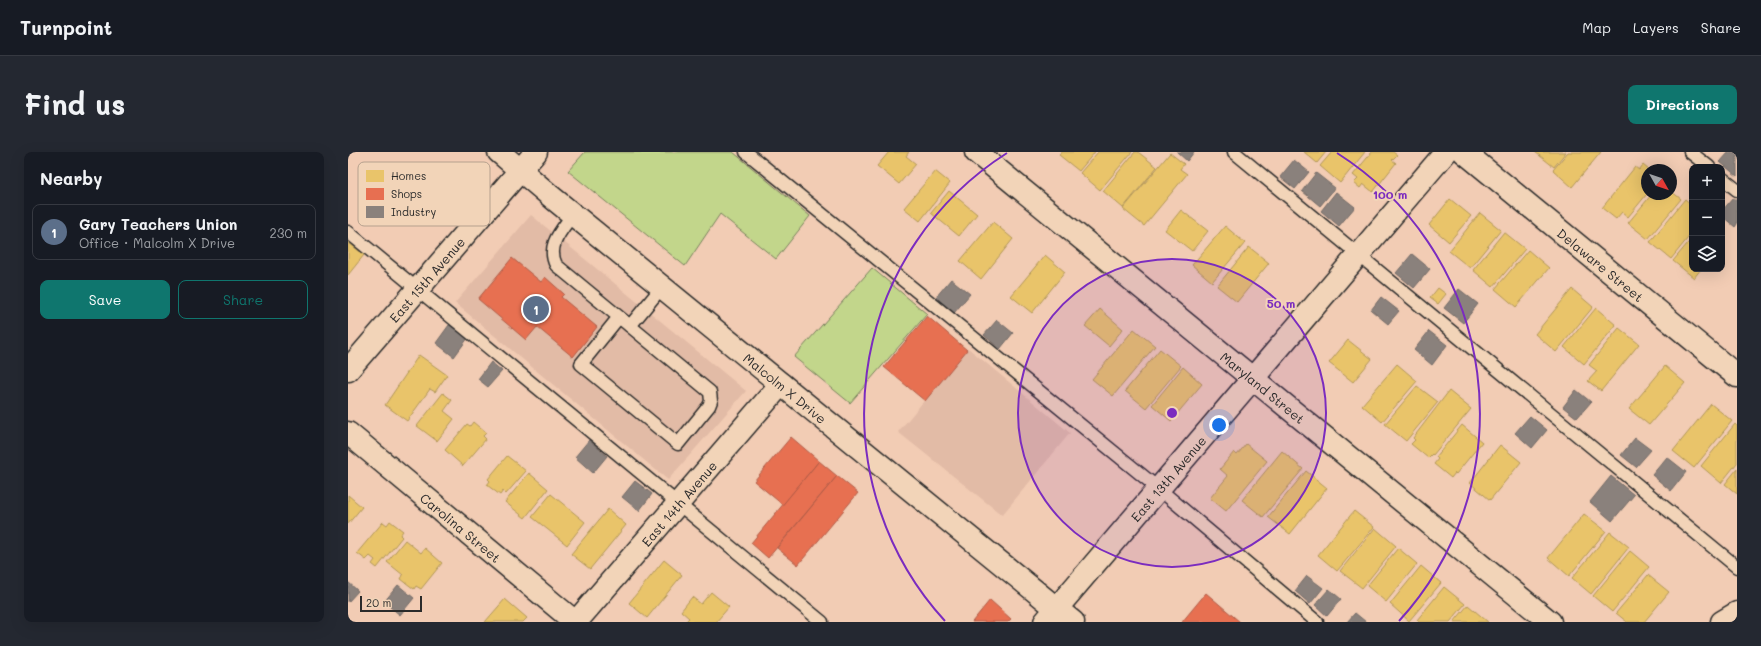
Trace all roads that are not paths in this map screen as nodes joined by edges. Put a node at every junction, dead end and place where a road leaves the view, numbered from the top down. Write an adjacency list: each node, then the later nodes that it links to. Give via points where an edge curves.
1 (500, 152): 10 (street, Malcolm X Drive)
2 (536, 152): 10 (street, East 15th Avenue)
3 (746, 152): 27 (lane)
4 (976, 152): 24 (street, Maryland Street)
5 (1234, 152): 17 (lane)
6 (1446, 152): 17 (street, East 13th Avenue)
7 (1464, 152): 23 (street, Delaware Street)
8 (1690, 152): 9 (lane)
9 (1705, 164)
10 (521, 170): 13 (street, East 15th Avenue); 14 (street, Malcolm X Drive)
11 (1725, 180): 12 (lane)
12 (1737, 190)
13 (490, 205)
14 (573, 214): 18 (street, Malcolm X Drive); 20 (lane, via 554,242 554,261 559,269)
15 (472, 226): 19 (street, East 15th Avenue)
16 (348, 232): 19 (lane)
17 (1358, 255): 24 (street, East 13th Avenue); 29 (lane)
18 (662, 287): 21 (lane); 25 (street, Malcolm X Drive)
19 (417, 289): 22 (street, East 15th Avenue); 28 (lane)
20 (619, 317): 21 (lane); 21 (lane, via 581,364 678,444 709,406 710,392)
21 (630, 326)
22 (348, 370)
23 (1737, 376)
24 (1252, 379): 27 (street, East 13th Avenue); 35 (street, Maryland Street)
25 (781, 384): 28 (street, East 14th Avenue); 31 (street, Malcolm X Drive)
26 (348, 433): 32 (street, Carolina Street)
27 (1159, 489): 31 (street, East 13th Avenue); 34 (lane)
28 (678, 504): 32 (street, East 14th Avenue); 33 (lane)
29 (1737, 567)
30 (1737, 612): 36 (street)
31 (1058, 618)
32 (576, 622)
33 (822, 622)
34 (1317, 622)
35 (1550, 622)
36 (1722, 622)

